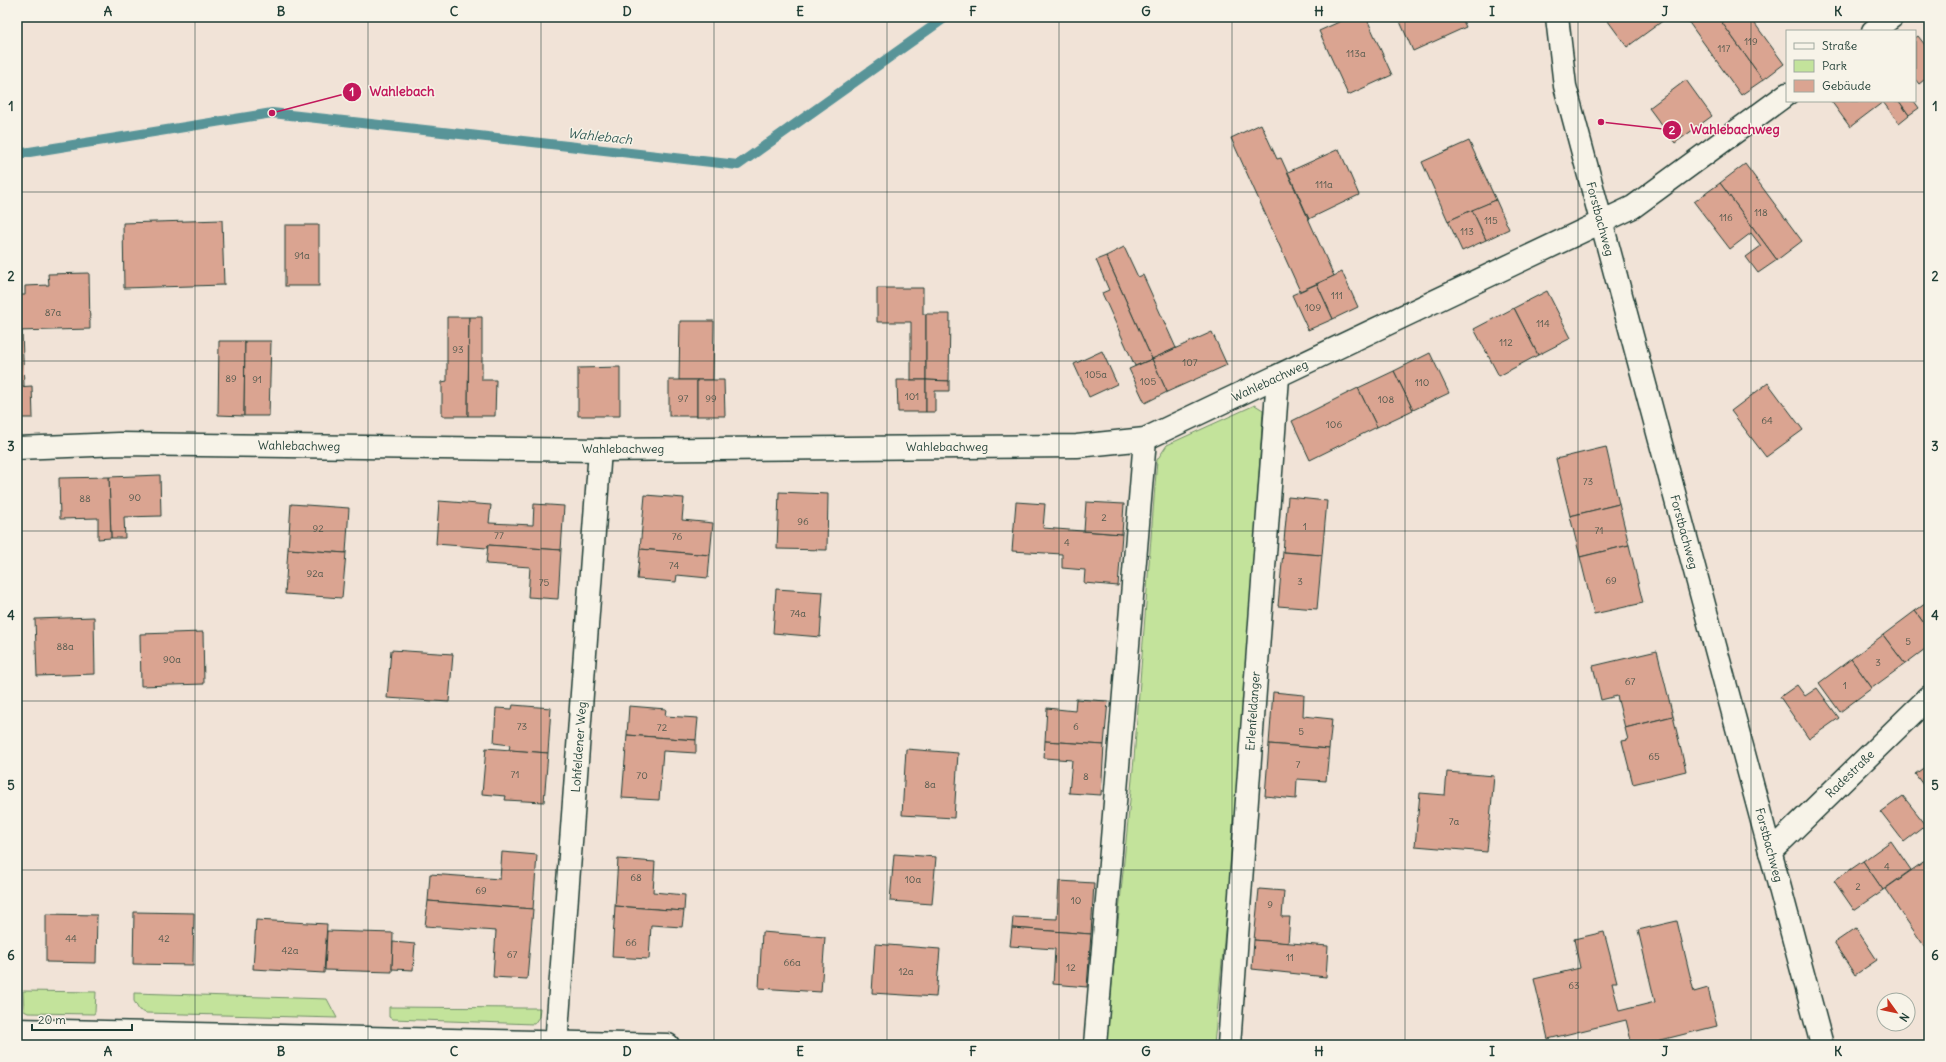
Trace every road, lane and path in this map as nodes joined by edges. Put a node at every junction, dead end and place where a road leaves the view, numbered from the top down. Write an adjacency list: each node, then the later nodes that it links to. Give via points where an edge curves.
1 (1557, 17): 5 (street, Forstbachweg, via 1565,86)
2 (1892, 17): 3 (street)
3 (1874, 30)
4 (1786, 95): 5 (street, Wahlebachweg, via 1633,207)
5 (1600, 222): 6 (street, Wahlebachweg); 11 (street, Forstbachweg)
6 (1278, 378): 7 (street, Wahlebachweg); 16 (street, Erlenfeldanger)
7 (1145, 439): 9 (street, Wahlebachweg, via 1077,446); 15 (street)
8 (17, 448): 9 (street, Wahlebachweg, via 119,444)
9 (600, 450): 13 (street, Lohfeldener Weg)
10 (1929, 697): 11 (street, Radestraße)
11 (1770, 852): 17 (street, Forstbachweg)
12 (17, 1030): 13 (street)
13 (557, 1043): 14 (street)
14 (668, 1045)
15 (1095, 1045)
16 (1229, 1045)
17 (1822, 1045)

